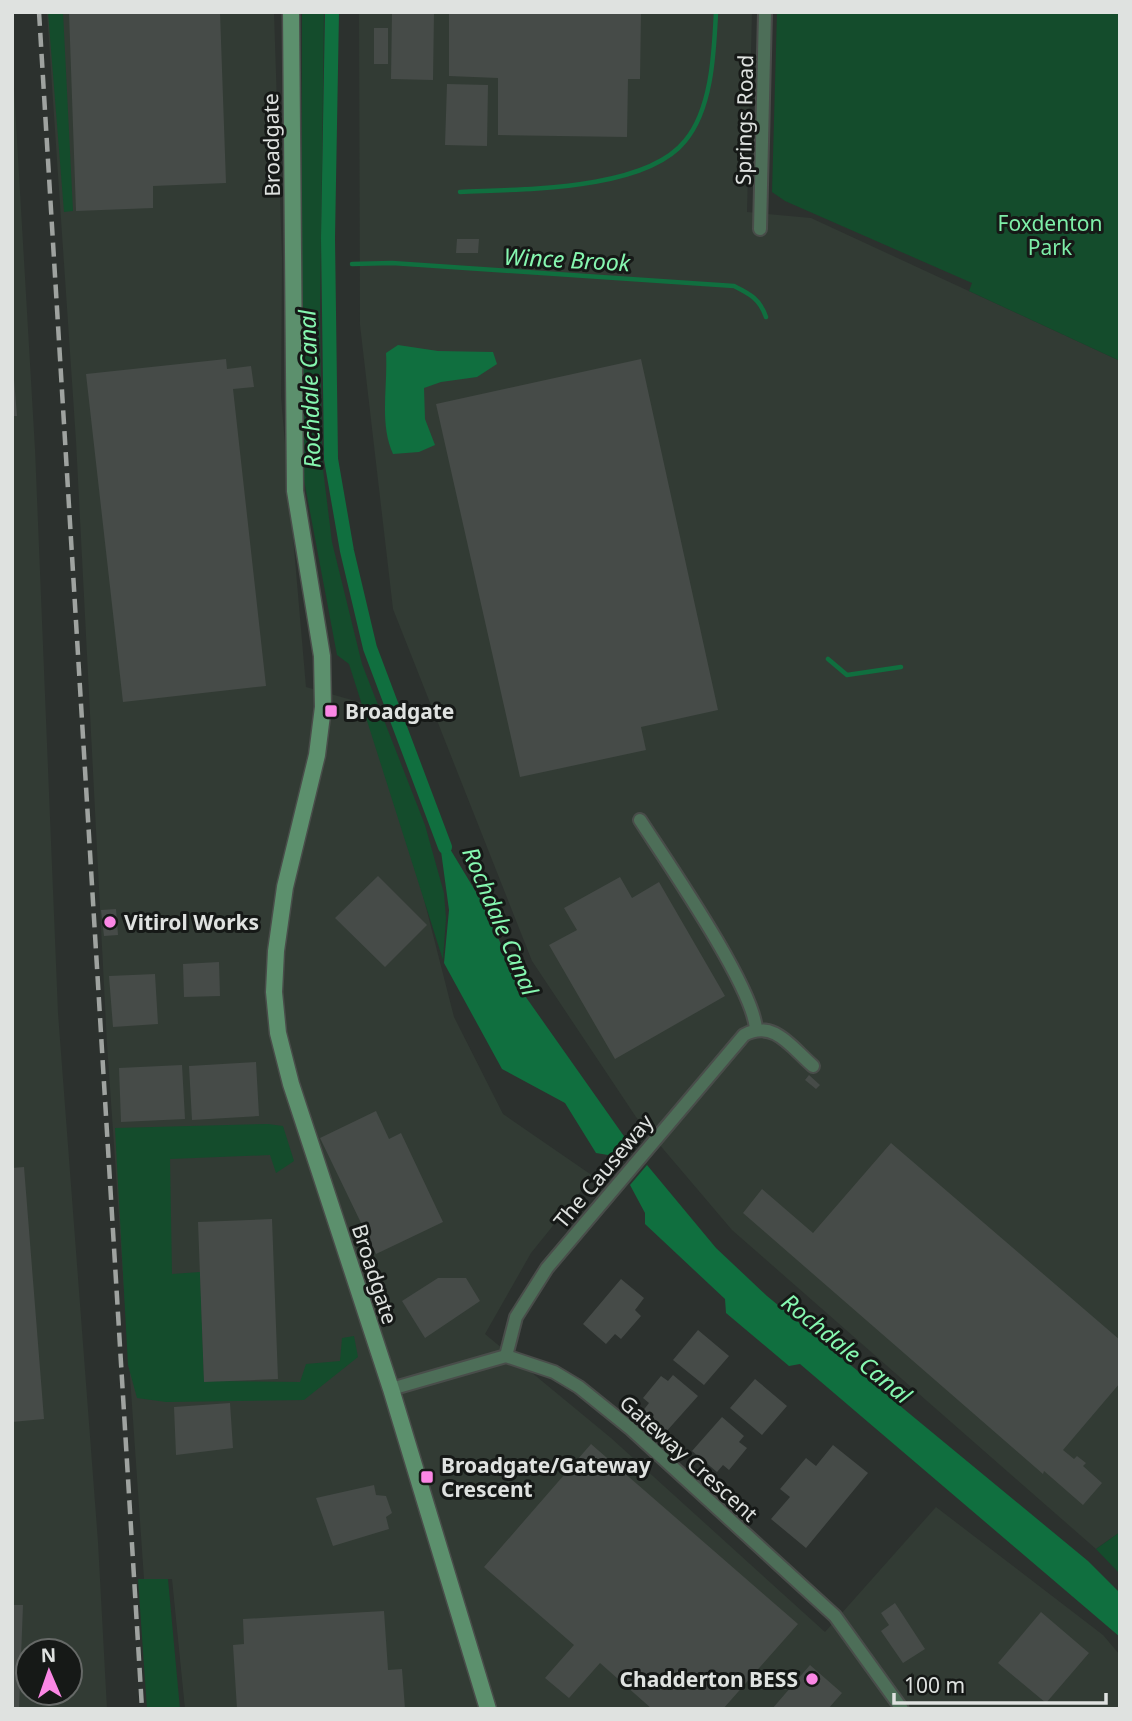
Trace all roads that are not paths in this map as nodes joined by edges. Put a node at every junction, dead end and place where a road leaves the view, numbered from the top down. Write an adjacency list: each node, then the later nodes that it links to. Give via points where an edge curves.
1 (291, 12): 8 (street, Broadgate, via 295,491 322,656 323,707 317,755 285,887 274,992 278,1033 291,1084)
2 (765, 12): 3 (street, Springs Road)
3 (760, 229)
4 (640, 820): 5 (street, via 736,977 752,1007)
5 (756, 1029): 6 (street, via 771,1029); 7 (street, The Causeway, via 744,1035 547,1268 516,1317)
6 (813, 1066)
7 (506, 1356): 8 (street); 10 (street, Gateway Crescent, via 554,1372 631,1429 835,1616)
8 (391, 1389): 9 (street, Broadgate)
9 (488, 1709)
10 (902, 1709)

